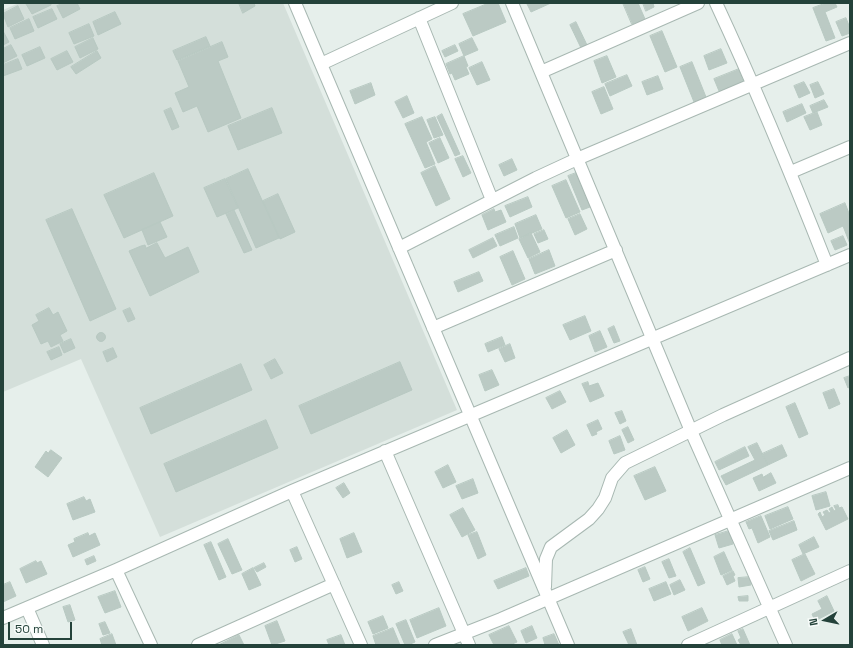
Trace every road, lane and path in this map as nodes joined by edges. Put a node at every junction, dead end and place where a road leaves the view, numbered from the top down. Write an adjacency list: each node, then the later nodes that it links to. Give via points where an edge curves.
1 (295, 3): 8 (street)
2 (452, 3): 6 (street)
3 (512, 3): 9 (street)
4 (698, 3): 9 (street)
5 (716, 3): 10 (street)
6 (419, 18): 8 (street); 14 (street)
7 (850, 43): 10 (street)
8 (321, 64): 15 (street)
9 (541, 72): 12 (street)
10 (753, 84): 12 (street); 13 (street)
11 (850, 147): 13 (street)
12 (577, 159): 14 (street); 16 (street)
13 (790, 172): 18 (street)
14 (492, 200): 15 (street)
15 (399, 248): 19 (street)
16 (616, 250): 19 (street); 20 (street)
17 (850, 255): 18 (street)
18 (827, 265): 20 (street)
19 (433, 328): 22 (street)
20 (653, 340): 22 (street); 23 (street)
21 (850, 358): 23 (street)
22 (470, 416): 24 (street); 31 (street)
23 (690, 431): 27 (street); 31 (street, via 625,463 618,470 598,509 589,519 551,547 546,559)
24 (385, 451): 26 (street); 35 (street)
25 (850, 468): 27 (street)
26 (292, 491): 28 (street); 30 (street)
27 (730, 520): 31 (street); 33 (street)
28 (116, 570): 32 (street); 37 (street)
29 (850, 571): 33 (street)
30 (334, 584): 38 (street); 39 (street)
31 (547, 594): 35 (street); 41 (street)
32 (27, 608): 34 (street); 36 (street)
33 (770, 608): 42 (street); 43 (street)
34 (3, 618)
35 (466, 640): 40 (street)
36 (43, 645)
37 (151, 645)
38 (198, 645)
39 (361, 645)
40 (435, 645)
41 (568, 645)
42 (688, 645)
43 (786, 645)

